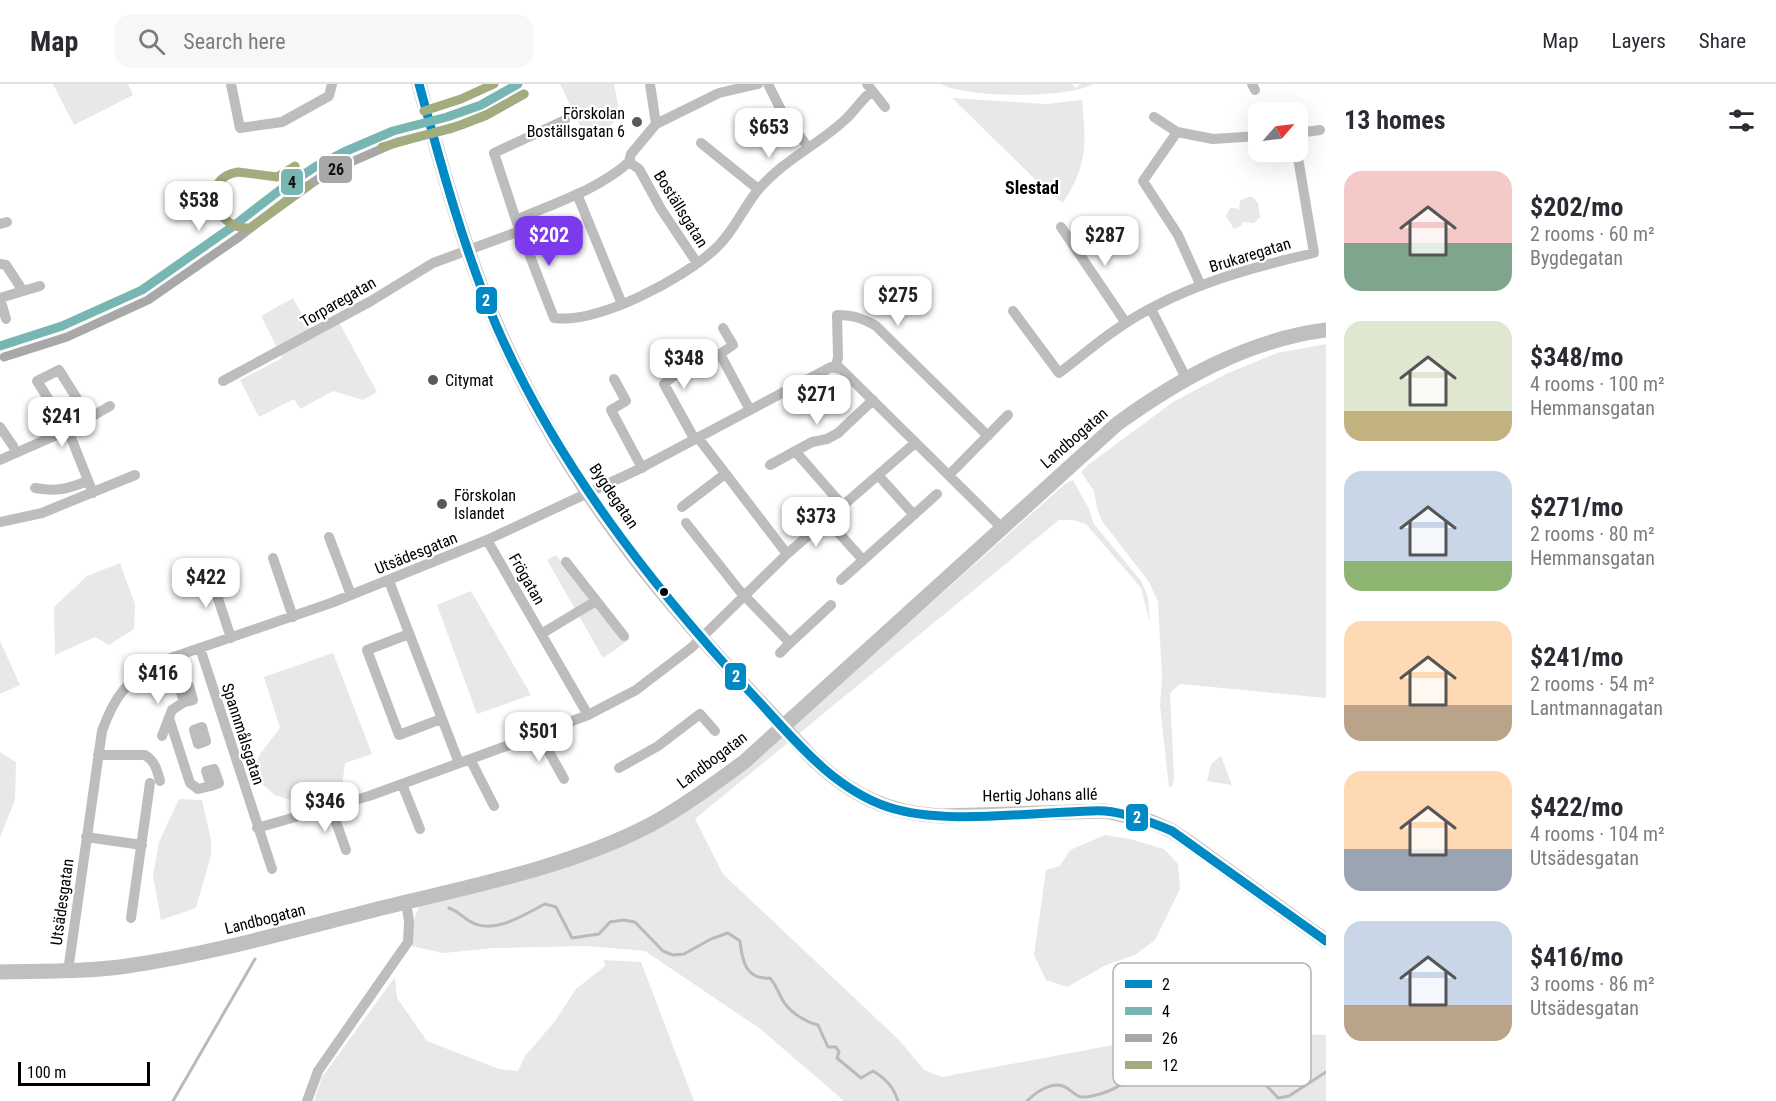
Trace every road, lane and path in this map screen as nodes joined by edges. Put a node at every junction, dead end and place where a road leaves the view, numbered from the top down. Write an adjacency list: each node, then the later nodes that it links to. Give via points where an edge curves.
1 (231, 84): 2 (street, via 240,128 282,122 329,96)
2 (333, 84)
3 (419, 84): 13 (street, Bygdegatan)
4 (518, 84): 13 (street, via 482,105)
5 (650, 84): 14 (street)
6 (758, 84): 8 (street)
7 (768, 84): 20 (street, via 784,116)
8 (719, 88): 14 (street)
9 (869, 88): 10 (street, Boställsgatan); 20 (street, Boställsgatan, via 847,118)
10 (885, 107)
11 (1154, 117): 17 (street)
12 (565, 120): 25 (street, via 494,153)
13 (429, 122): 27 (street, Bygdegatan); 40 (street, via 368,140 315,167 142,290 82,318)
14 (656, 124): 21 (street, via 631,154)
15 (1320, 130): 16 (street)
16 (1308, 131)
17 (1177, 132): 18 (street, via 1213,139); 31 (street, Brukaregatan, via 1143,182 1178,235)
18 (1248, 137)
19 (701, 143): 23 (street)
20 (808, 147): 23 (street, Boställsgatan)
21 (629, 162): 24 (street); 28 (street, Boställsgatan, via 639,169)
22 (1299, 162): 31 (street, Brukaregatan, via 1314,253 1255,267)
23 (758, 189): 28 (street, Boställsgatan, via 716,249)
24 (577, 194): 25 (street); 33 (street)
25 (518, 225): 27 (street); 33 (street, via 554,318)
26 (1061, 227): 37 (street)
27 (467, 250): 45 (street, Torparegatan, via 434,263); 68 (street, Bygdegatan, via 524,381)
28 (697, 263): 33 (street)
29 (0, 264): 32 (street, via 6,265)
30 (39, 286): 32 (street)
31 (1201, 286): 34 (street, Brukaregatan)
32 (23, 291): 36 (street, via 0,298)
33 (622, 304)
34 (1151, 309): 37 (street, Brukaregatan); 43 (street)
35 (1013, 311): 37 (street, Brukaregatan, via 1056,375)
36 (6, 319)
37 (1126, 323)
38 (723, 328): 48 (street, via 733,345 720,354)
39 (1326, 330): 43 (street, Landbogatan, via 1251,349)
40 (0, 346)
41 (665, 353): 54 (street, via 676,374 664,384)
42 (836, 367): 46 (street); 48 (street, Utsädesgatan); 53 (street, via 833,315 863,318 876,326)
43 (1186, 378): 76 (street, Landbogatan, via 1117,424)
44 (614, 379): 60 (street, via 626,401 611,410)
45 (223, 381)
46 (873, 400): 55 (street); 57 (street, via 838,433)
47 (110, 406): 50 (street)
48 (750, 410): 54 (street, Utsädesgatan)
49 (1008, 415): 53 (street)
50 (89, 418): 52 (street); 52 (street, via 59,370 37,381)
51 (0, 427): 56 (street)
52 (68, 430): 58 (street); 65 (street)
53 (988, 436): 63 (street)
54 (697, 439): 60 (street, Utsädesgatan); 61 (street)
55 (915, 443): 62 (street); 63 (street)
56 (13, 446)
57 (795, 451): 59 (street); 70 (street)
58 (0, 460)
59 (770, 465)
60 (642, 468): 68 (street, Utsädesgatan)
61 (725, 474): 71 (street); 79 (street)
62 (878, 475): 70 (street); 72 (street)
63 (949, 475): 76 (street)
64 (135, 476): 67 (street)
65 (88, 481): 66 (street, via 65,489); 67 (street)
66 (35, 488)
67 (93, 493): 74 (street, via 42,513)
68 (589, 494): 78 (street, Utsädesgatan); 95 (street, Bygdegatan, via 639,563)
69 (937, 495): 72 (street)
70 (843, 506): 73 (street)
71 (682, 507)
72 (914, 515): 81 (street)
73 (826, 520): 79 (street); 81 (street)
74 (0, 522)
75 (686, 523): 87 (street)
76 (1002, 528): 103 (street, Landbogatan)
77 (329, 537): 86 (street)
78 (487, 540): 85 (street, Utsädesgatan); 92 (street, Frögatan)
79 (787, 554): 87 (street)
80 (273, 558): 90 (street)
81 (863, 561): 84 (street)
82 (566, 562): 88 (street)
83 (209, 571): 94 (street)
84 (841, 580)
85 (388, 581): 86 (street, Utsädesgatan); 91 (street)
86 (351, 595): 90 (street, Utsädesgatan)
87 (744, 596): 95 (street); 96 (street)
88 (596, 601): 92 (street); 93 (street)
89 (831, 605): 96 (street)
90 (292, 616): 94 (street, Utsädesgatan)
91 (409, 634): 102 (street); 102 (street, via 367,650 399,735)
92 (542, 634): 100 (street, Frögatan)
93 (624, 636)
94 (231, 638): 97 (street, Utsädesgatan)
95 (702, 638): 100 (street, via 636,690); 103 (street, Bygdegatan)
96 (790, 643): 98 (street)
97 (200, 648): 109 (street, Utsädesgatan, via 159,662 129,683 107,716); 118 (street, Spannmålsgatan)
98 (780, 653)
99 (184, 702): 101 (street, via 172,710)
100 (588, 715): 105 (street)
101 (169, 718): 106 (street); 108 (street)
102 (441, 719): 111 (street)
103 (783, 727): 124 (street, Landbogatan, via 710,787 613,842 538,868); 126 (street, Hertig Johans allé, via 832,777 867,799 897,811 941,816 1105,812 1149,821 1172,831)
104 (715, 731): 112 (street, via 700,714 658,746)
105 (539, 734): 110 (street); 113 (street)
106 (162, 736)
107 (198, 744): 108 (street)
108 (179, 750): 115 (street, via 193,786)
109 (98, 755): 120 (street, Utsädesgatan); 121 (street, via 145,755 155,765)
110 (470, 759): 111 (street); 116 (street)
111 (459, 763): 114 (street)
112 (619, 768)
113 (564, 779)
114 (402, 784): 117 (street); 119 (street)
115 (211, 786)
116 (494, 806)
117 (331, 808): 118 (street); 122 (street)
118 (257, 828): 123 (street, Spannmålsgatan)
119 (420, 829)
120 (86, 837): 121 (street, Utsädesgatan); 127 (street, Utsädesgatan)
121 (141, 845): 125 (street)
122 (346, 850)
123 (272, 869)
124 (406, 902): 127 (street, Landbogatan, via 186,957); 129 (street, via 408,942 318,1071)
125 (131, 918)
126 (1326, 941)
127 (68, 971): 128 (street, Landbogatan)
128 (0, 972)
129 (307, 1101)

